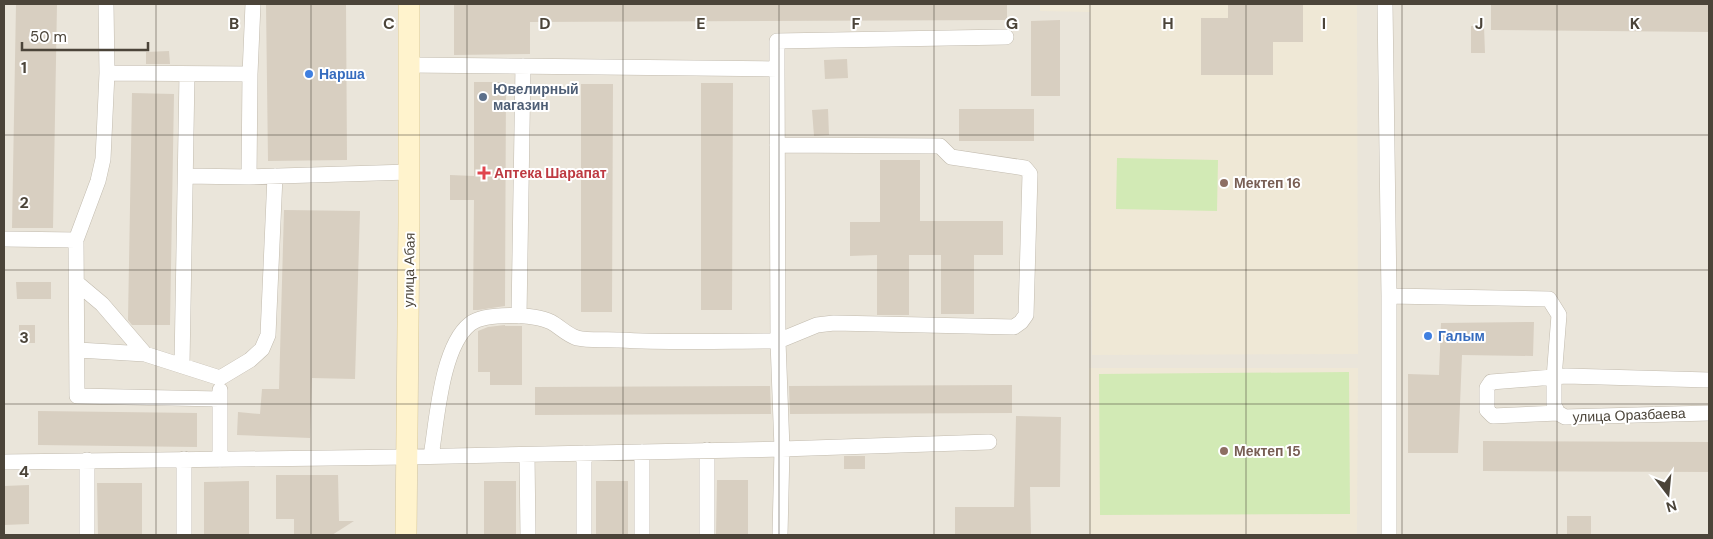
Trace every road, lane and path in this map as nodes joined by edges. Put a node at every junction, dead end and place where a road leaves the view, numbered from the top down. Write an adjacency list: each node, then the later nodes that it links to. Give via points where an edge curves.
1 (106, 4): 9 (street)
2 (253, 4): 11 (street)
3 (409, 4): 6 (street, улица Абая)
4 (1385, 4): 20 (street)
5 (1006, 37): 8 (street, via 777,41)
6 (409, 65): 7 (street); 13 (street, улица Абая)
7 (523, 66): 8 (street); 21 (street)
8 (777, 69): 12 (street)
9 (107, 73): 10 (street); 18 (street, via 104,159)
10 (187, 74): 11 (street); 14 (street)
11 (250, 74): 16 (street)
12 (778, 145): 22 (street); 22 (street, via 940,146 951,157 1025,168 1030,174 1026,316 1014,327 834,323 817,325)
13 (409, 172): 15 (street); 39 (street, улица Абая)
14 (186, 176): 16 (street); 25 (street)
15 (275, 176): 16 (street); 26 (street, via 268,335 262,349 250,360)
16 (249, 177)
17 (4, 239): 18 (street)
18 (76, 240): 19 (street)
19 (77, 283): 23 (street); 24 (street, via 102,304)
20 (1389, 296): 27 (street, via 1549,298 1559,316); 52 (street)
21 (519, 316): 22 (street, via 538,317 577,338 643,342); 38 (street, via 477,320 459,335 445,369)
22 (778, 341): 33 (street)
23 (78, 350): 24 (street); 29 (street, via 77,396)
24 (145, 354): 25 (street)
25 (182, 365): 26 (street)
26 (220, 378): 29 (street)
27 (1554, 378): 28 (street); 30 (street); 30 (street, улица Оразбаева, via 1491,382 1487,388 1487,410 1493,416)
28 (1709, 380)
29 (219, 399): 42 (street)
30 (1556, 409): 31 (street, улица Оразбаева, via 1565,417)
31 (1709, 413)
32 (989, 442): 33 (street)
33 (782, 449): 34 (street); 51 (street)
34 (706, 450): 35 (street); 50 (street)
35 (642, 452): 36 (street); 49 (street)
36 (584, 453): 37 (street); 48 (street)
37 (527, 454): 38 (street); 47 (street)
38 (431, 456): 39 (street)
39 (406, 457): 42 (street); 46 (street, улица Абая)
40 (184, 459): 41 (street); 42 (street); 45 (street)
41 (87, 460): 43 (street); 44 (street)
42 (220, 460)
43 (4, 462)
44 (87, 535)
45 (184, 535)
46 (406, 535)
47 (528, 535)
48 (584, 535)
49 (642, 535)
50 (706, 535)
51 (780, 535)
52 (1388, 535)

